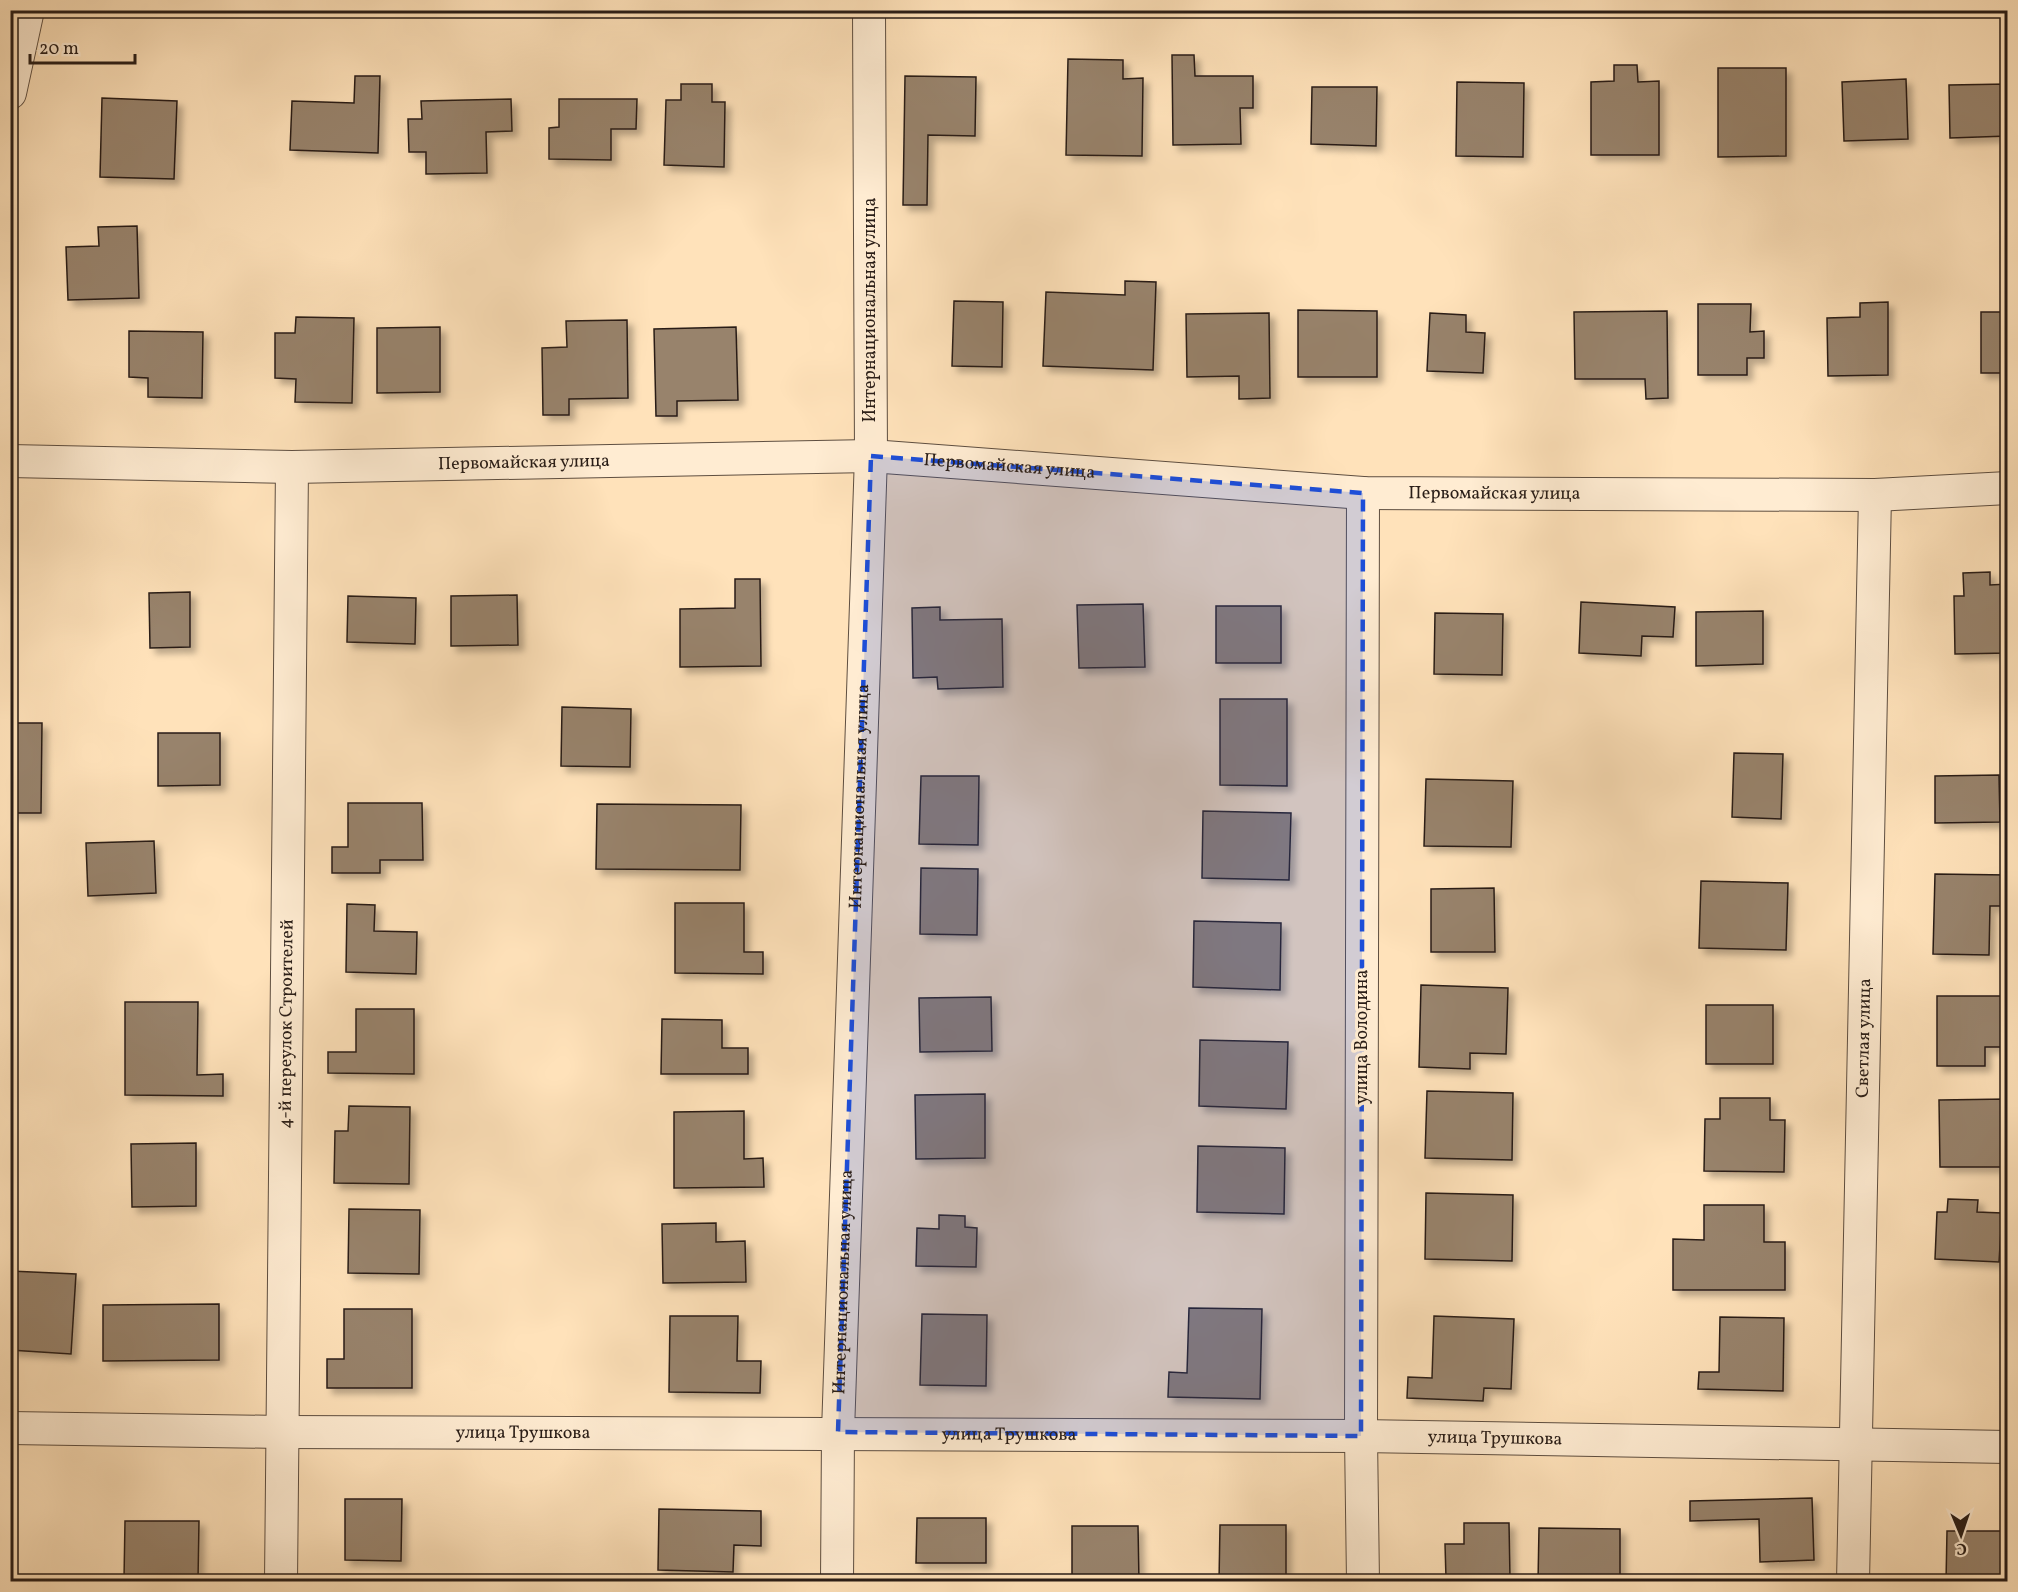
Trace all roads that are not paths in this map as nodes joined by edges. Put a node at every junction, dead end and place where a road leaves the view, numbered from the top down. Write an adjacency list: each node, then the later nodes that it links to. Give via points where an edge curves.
1 (28, 10): 3 (street)
2 (869, 10): 4 (street, Интернациональная улица)
3 (10, 93)
4 (871, 456): 6 (street, Первомайская улица); 8 (street, Первомайская улица); 12 (street, Интернациональная улица)
5 (10, 461): 6 (street, Первомайская улица)
6 (292, 467): 11 (street, 4-й переулок Строителей)
7 (2007, 488): 9 (street, Первомайская улица)
8 (1363, 493): 9 (street, Первомайская улица); 13 (street, улица Володина)
9 (1875, 495): 14 (street, Светлая улица)
10 (10, 1428): 11 (street, улица Трушкова)
11 (280, 1432): 12 (street, улица Трушкова); 16 (street, 4-й переулок Строителей)
12 (837, 1432): 13 (street, улица Трушкова); 17 (street, Интернациональная улица)
13 (1361, 1436): 14 (street, улица Трушкова); 18 (street, улица Володина)
14 (1855, 1443): 15 (street, улица Трушкова); 19 (street, Светлая улица)
15 (2007, 1446)
16 (281, 1581)
17 (837, 1581)
18 (1363, 1581)
19 (1853, 1581)

